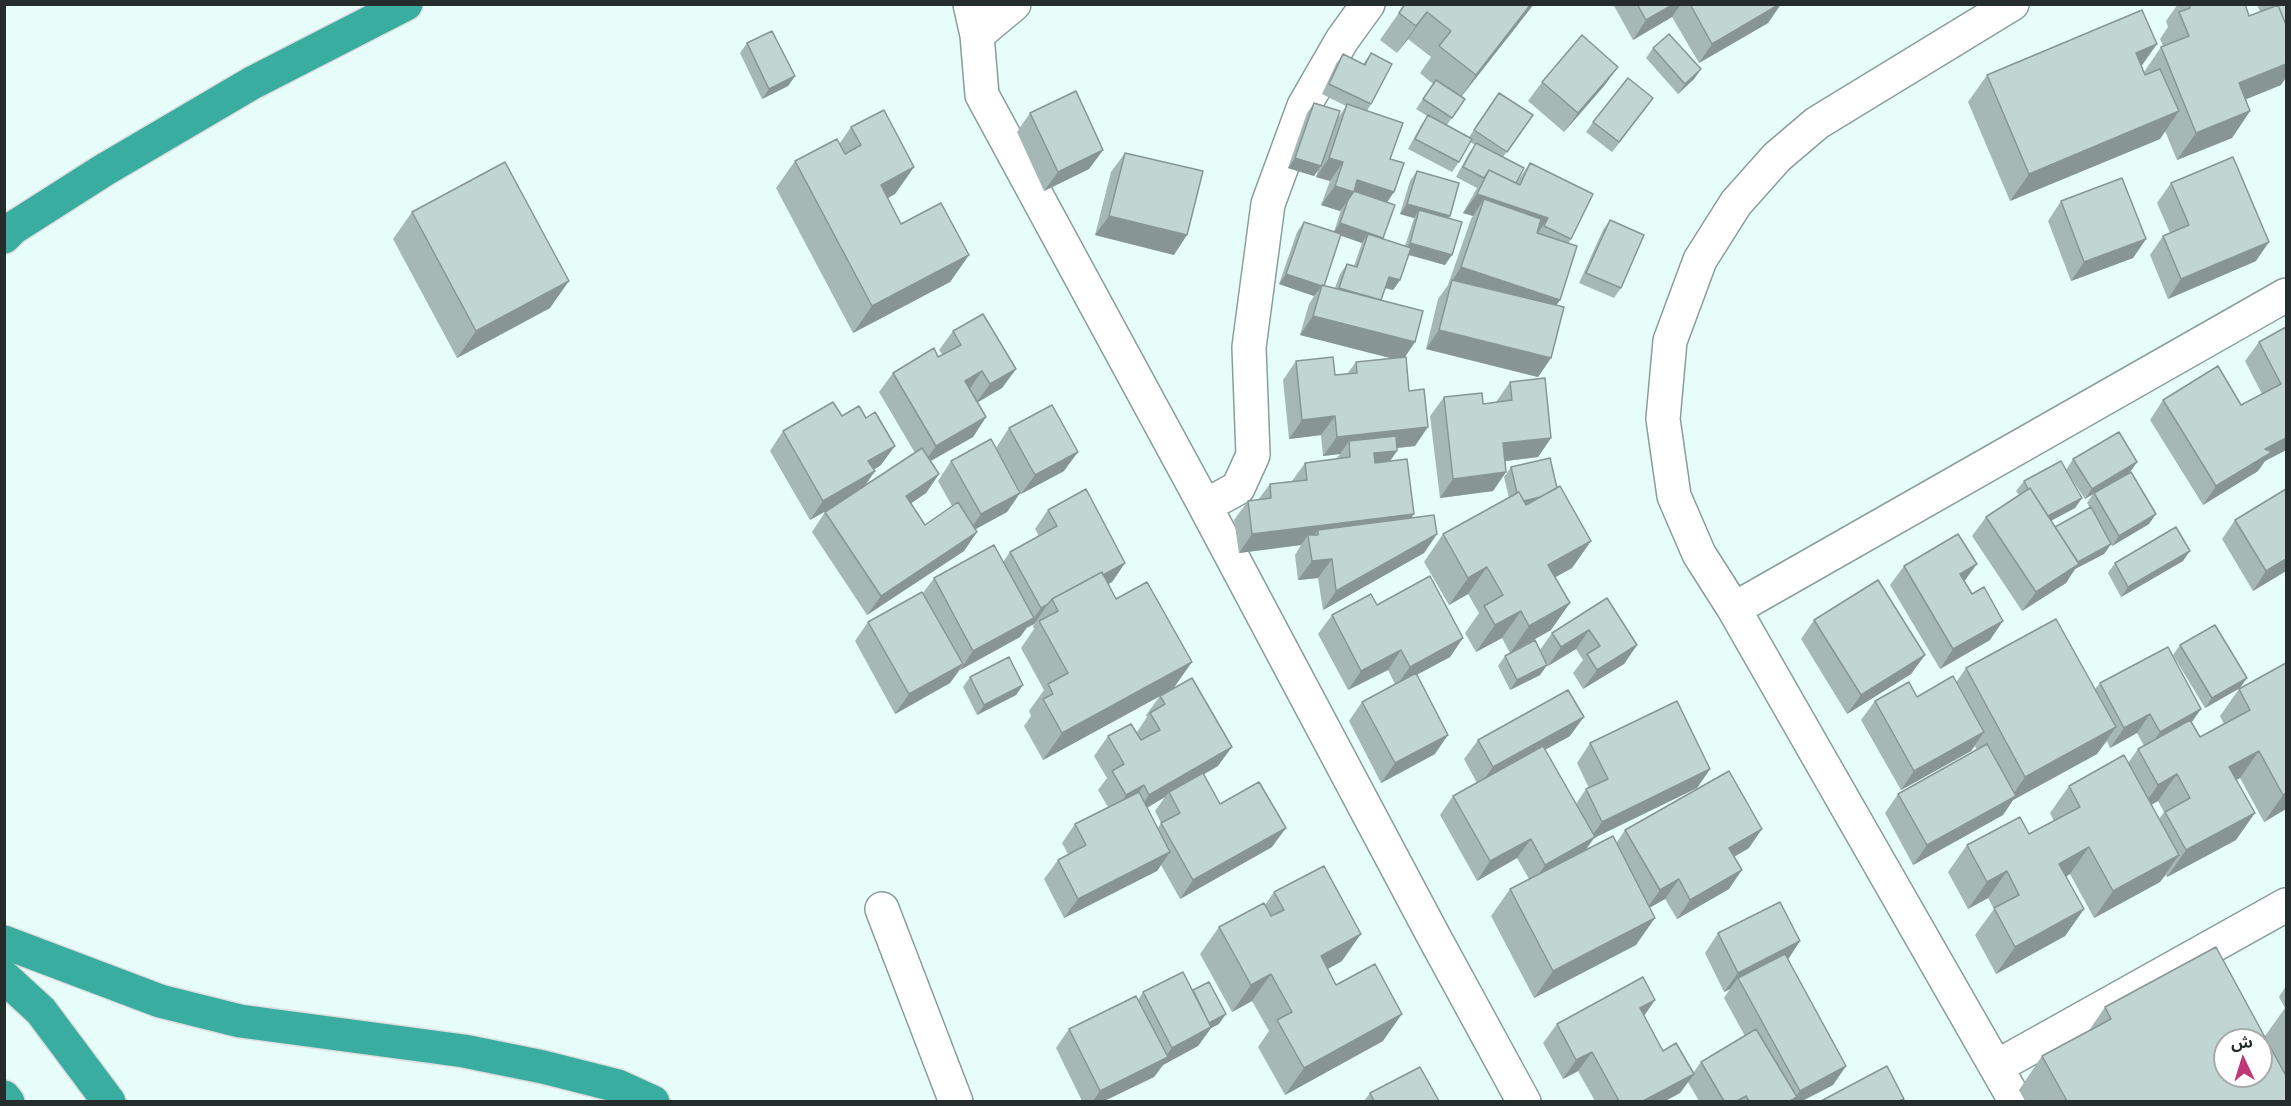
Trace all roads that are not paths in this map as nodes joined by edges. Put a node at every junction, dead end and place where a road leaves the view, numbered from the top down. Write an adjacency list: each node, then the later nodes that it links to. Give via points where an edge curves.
1 (406, 4): 6 (highway, via 242,88 104,170)
2 (1014, 4): 5 (street)
3 (1368, 4): 8 (street, via 1304,106 1268,204 1249,347 1253,455 1238,488)
4 (2012, 4): 9 (street, via 1809,130 1777,156 1736,202 1700,260 1670,341 1663,419 1674,496 1699,554)
5 (974, 20): 8 (street, via 982,95)
6 (4, 237)
7 (2286, 295): 9 (street)
8 (1205, 506): 20 (street)
9 (1734, 609): 14 (street)
10 (2286, 905): 14 (street)
11 (882, 909): 19 (street)
12 (4, 942): 18 (highway, via 160,1001 240,1022 464,1051 618,1086)
13 (4, 977): 17 (highway, via 41,1011)
14 (1996, 1067): 21 (street)
15 (4, 1097): 16 (highway)
16 (8, 1101)
17 (109, 1101)
18 (652, 1101)
19 (956, 1101)
20 (1524, 1101)
21 (2016, 1101)

